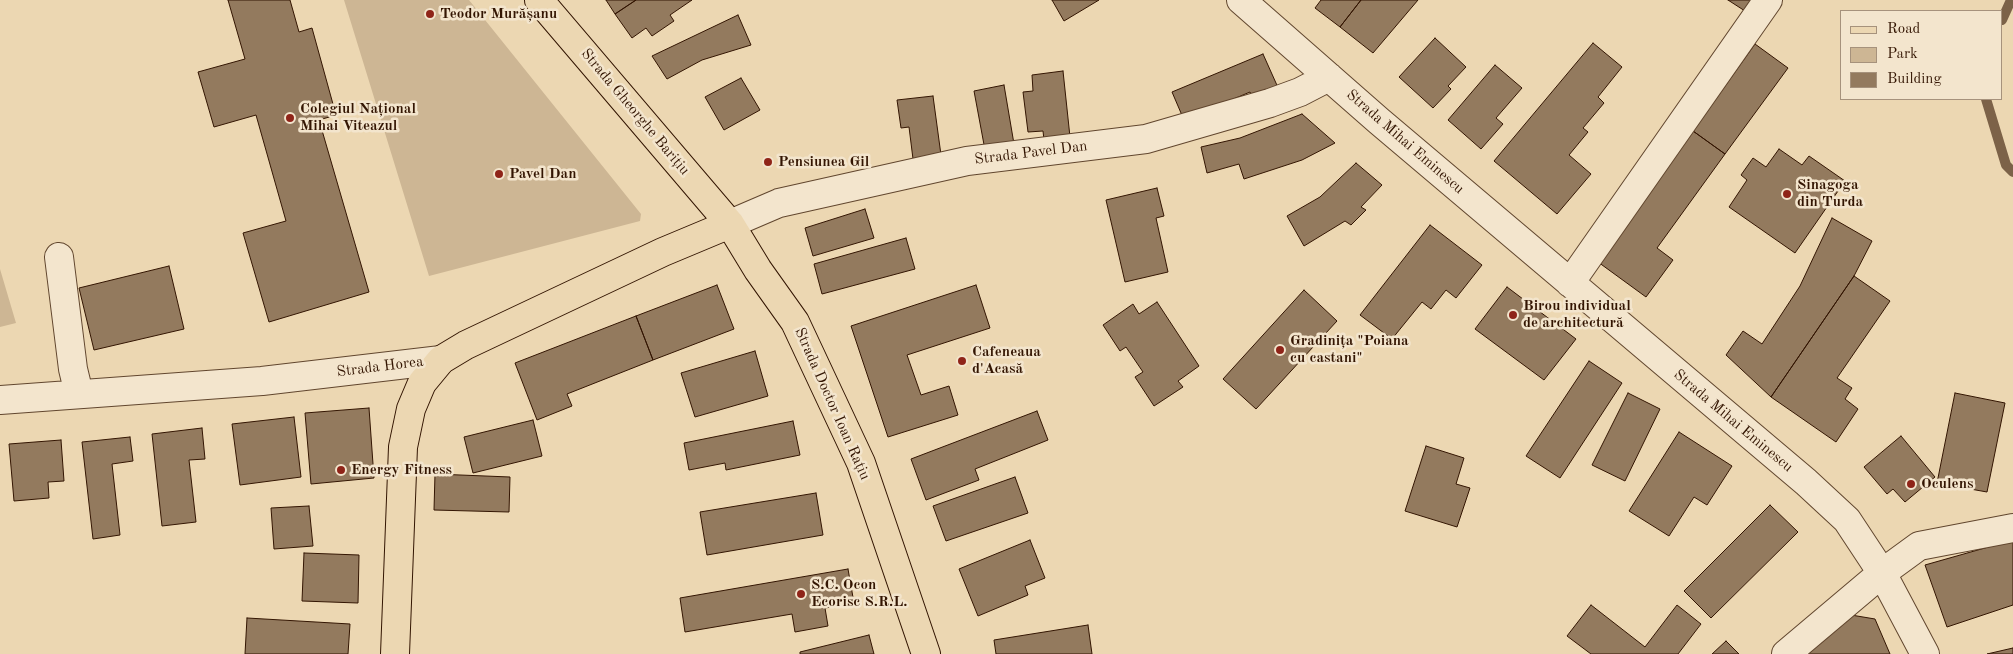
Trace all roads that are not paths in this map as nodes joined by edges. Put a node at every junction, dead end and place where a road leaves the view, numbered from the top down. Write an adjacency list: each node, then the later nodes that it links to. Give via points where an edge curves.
1 (539, 0): 5 (main road, Strada Gheorghe Barițiu)
2 (1241, 0): 4 (street, Strada Mihai Eminescu)
3 (1768, 0): 7 (street)
4 (1330, 77): 5 (street, Strada Pavel Dan, via 1270,103 1146,139 967,161 779,203); 7 (street, Strada Mihai Eminescu)
5 (730, 224): 8 (main road, Strada Horea, via 663,252 466,345); 14 (main road, Strada Doctor Ioan Rațiu, via 795,322 859,457)
6 (60, 257): 9 (street)
7 (1570, 283): 12 (street, Strada Mihai Eminescu, via 1847,520)
8 (441, 360): 9 (street, Strada Horea, via 262,381); 13 (main road, via 422,383 411,409 403,447)
9 (79, 394): 10 (street, Strada Horea)
10 (0, 400)
11 (2013, 528): 12 (street, via 1918,546)
12 (1882, 573): 15 (street); 16 (street, Strada Mihai Eminescu)
13 (396, 654)
14 (926, 654)
15 (1786, 654)
16 (1925, 654)

